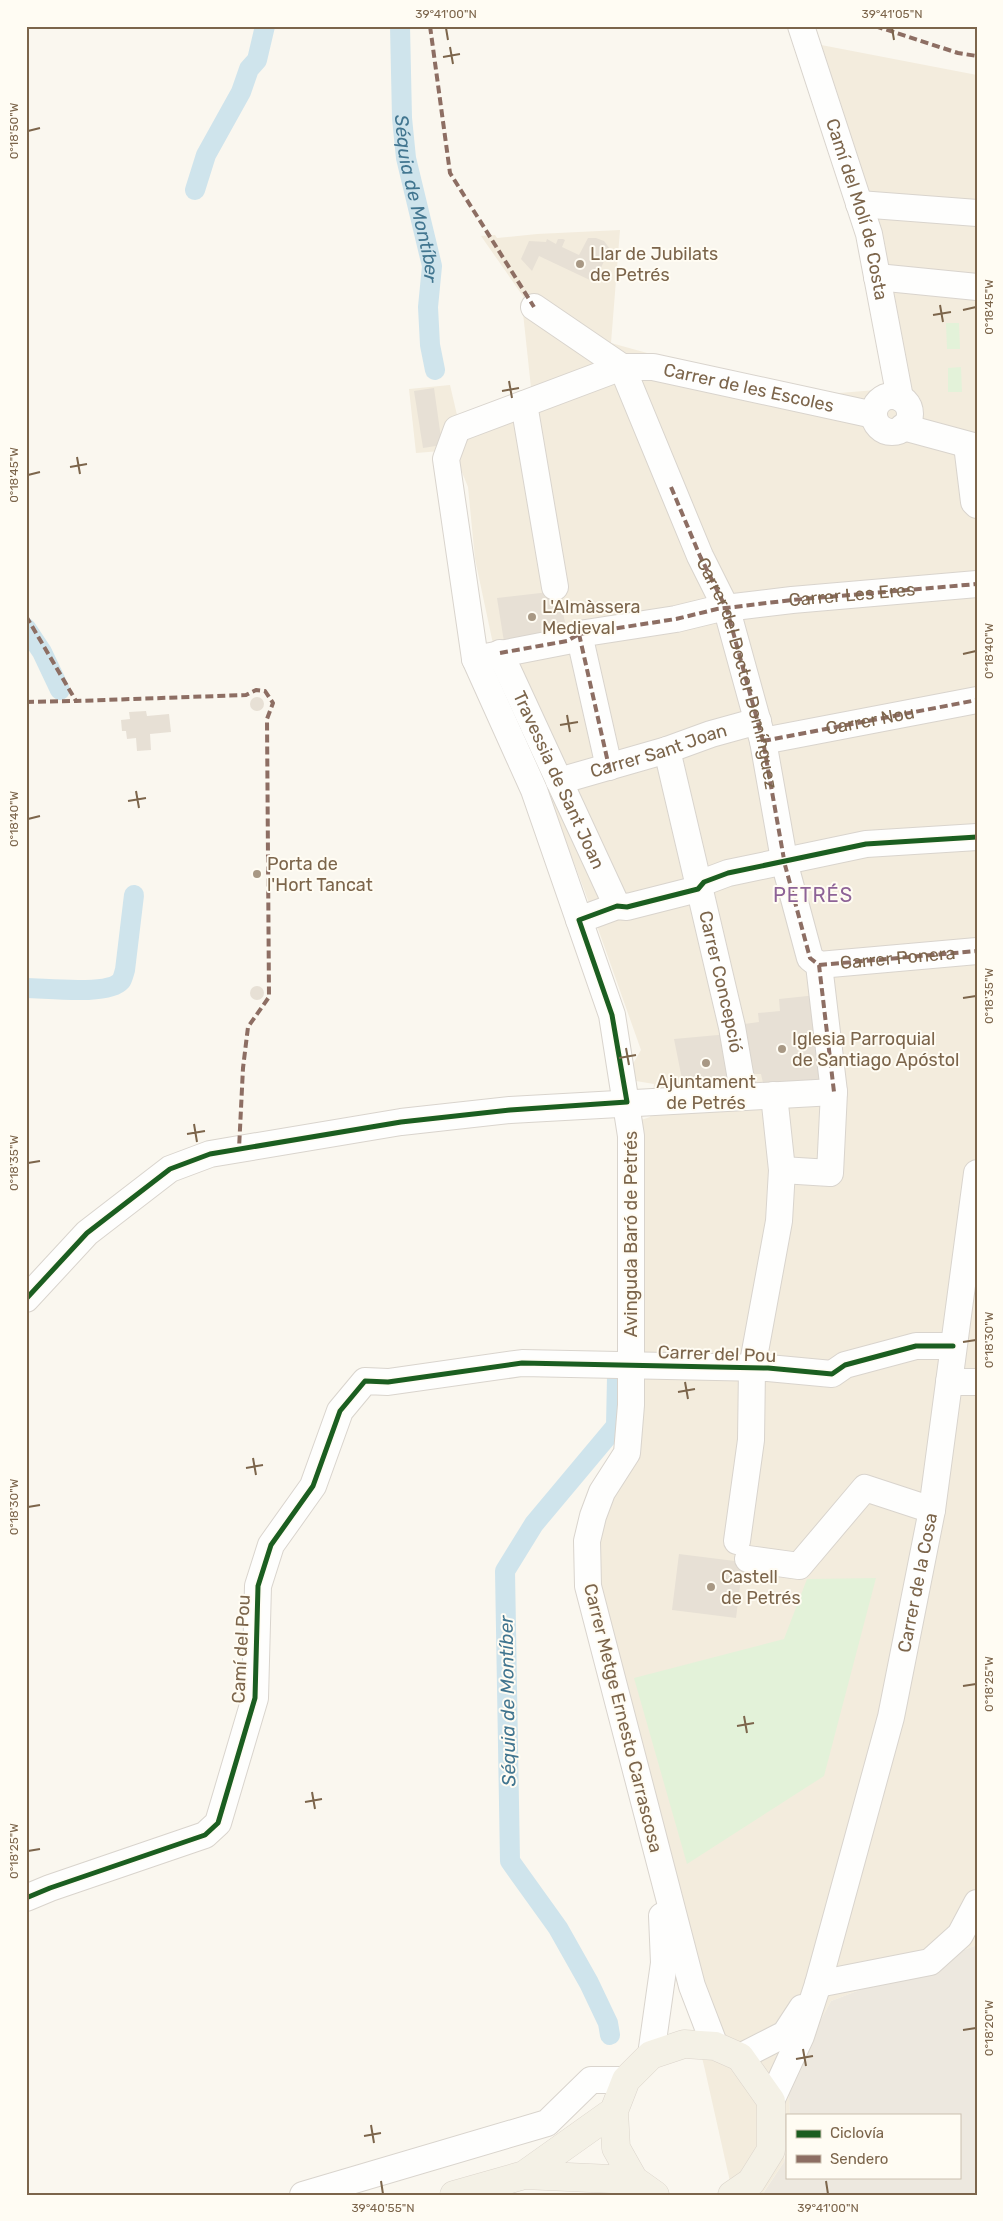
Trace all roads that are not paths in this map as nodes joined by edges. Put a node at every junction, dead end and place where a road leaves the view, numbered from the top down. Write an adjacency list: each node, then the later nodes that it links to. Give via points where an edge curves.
1 (801, 26): 2 (street, Camí del Molí de Costa)
2 (859, 204): 3 (street); 4 (street, Camí del Molí de Costa, via 869,234)
3 (977, 213)
4 (877, 277): 5 (street); 8 (street, Camí del Molí de Costa)
5 (977, 287)
6 (534, 308): 7 (street)
7 (622, 367): 9 (street); 10 (street, Carrer de les Escoles, via 653,367); 16 (street, Carrer del Doctor Domínguez, via 700,556)
8 (900, 398): 10 (street, via 890,396 881,400); 11 (street, via 910,415)
9 (524, 404): 15 (street); 19 (street, Avinguda Baró de Petrés, via 457,429 446,458)
10 (874, 415): 11 (street, via 884,429 894,431)
11 (903, 428): 12 (street)
12 (972, 446): 13 (street, via 974,502)
13 (977, 505)
14 (977, 584): 16 (street, Carrer Les Eres, via 792,600)
15 (555, 587)
16 (727, 610): 17 (street, Carrer Les Eres, via 717,609); 21 (street, Carrer del Doctor Domínguez)
17 (580, 634): 18 (street, Carrer Les Eres, via 567,640); 23 (street)
18 (500, 653): 19 (street, Carrer Les Eres); 24 (street, Travessia de Sant Joan)
19 (475, 659): 29 (street, Avinguda Baró de Petrés, via 534,790)
20 (977, 700): 21 (street, Carrer Nou)
21 (760, 731): 22 (street, Carrer Sant Joan, via 712,734); 26 (street, Carrer del Doctor Domínguez)
22 (667, 750): 23 (street, Carrer Sant Joan); 27 (street, Carrer Concepció)
23 (609, 767): 24 (street, Carrer Sant Joan)
24 (559, 781): 28 (street, Travessia de Sant Joan)
25 (977, 836): 26 (street, via 866,844)
26 (784, 860): 27 (street, via 728,873 704,882); 31 (street, Carrer del Doctor Domínguez, via 810,958)
27 (698, 890): 28 (street, via 627,907); 34 (street, Carrer Concepció, via 732,1027)
28 (617, 906): 29 (street)
29 (579, 920): 35 (street, Avinguda Baró de Petrés, via 612,1015)
30 (977, 950): 31 (street, Carrer Ponera)
31 (819, 965): 32 (street, Carrer del Doctor Domínguez)
32 (834, 1092): 33 (street); 36 (street, Carrer del Doctor Domínguez, via 830,1173)
33 (774, 1095): 34 (street); 36 (street)
34 (744, 1097): 35 (street)
35 (627, 1102): 38 (street, via 401,1122 210,1154 170,1169 87,1233); 40 (street, Avinguda Baró de Petrés, via 631,1136)
36 (782, 1170): 41 (street, via 779,1221)
37 (977, 1173): 39 (street, Carrer de la Cosa)
38 (26, 1299)
39 (953, 1346): 41 (street, Carrer del Pou, via 916,1346 845,1365 832,1374); 42 (street, Carrer de la Cosa)
40 (632, 1365): 41 (street, Carrer del Pou); 45 (street, Carrer Metge Ernesto Carrascosa, via 627,1453 602,1492 593,1516 588,1541 588,1586); 46 (street, Camí del Pou, via 522,1363 388,1382 365,1381 340,1411 313,1486 268,1553 258,1586 255,1698 218,1822 206,1835)
41 (752, 1368): 44 (street, via 751,1440 743,1550 799,1566 865,1488)
42 (949, 1382): 43 (street); 44 (street, Carrer de la Cosa)
43 (977, 1382)
44 (932, 1510): 48 (street, Carrer de la Cosa, via 890,1717)
45 (661, 1871): 49 (street, via 692,1986); 50 (street, via 664,1963)
46 (26, 1898)
47 (977, 1903): 48 (street, via 960,1936 930,1962)
48 (818, 1984): 51 (street, Carrer de la Cosa, via 785,2034); 53 (street, Carrer de la Cosa, via 801,2036)
49 (714, 2046): 50 (main road, via 684,2044); 51 (main road)
50 (651, 2055): 52 (main road)
51 (740, 2058): 53 (main road)
52 (626, 2080): 54 (main road); 58 (street, via 592,2080 547,2123)
53 (771, 2101): 57 (main road, via 771,2150)
54 (614, 2111): 55 (main road); 56 (main road, via 616,2148)
55 (524, 2175): 56 (main road); 59 (main road)
56 (645, 2187)
57 (745, 2191)
58 (303, 2195)
59 (454, 2195)

